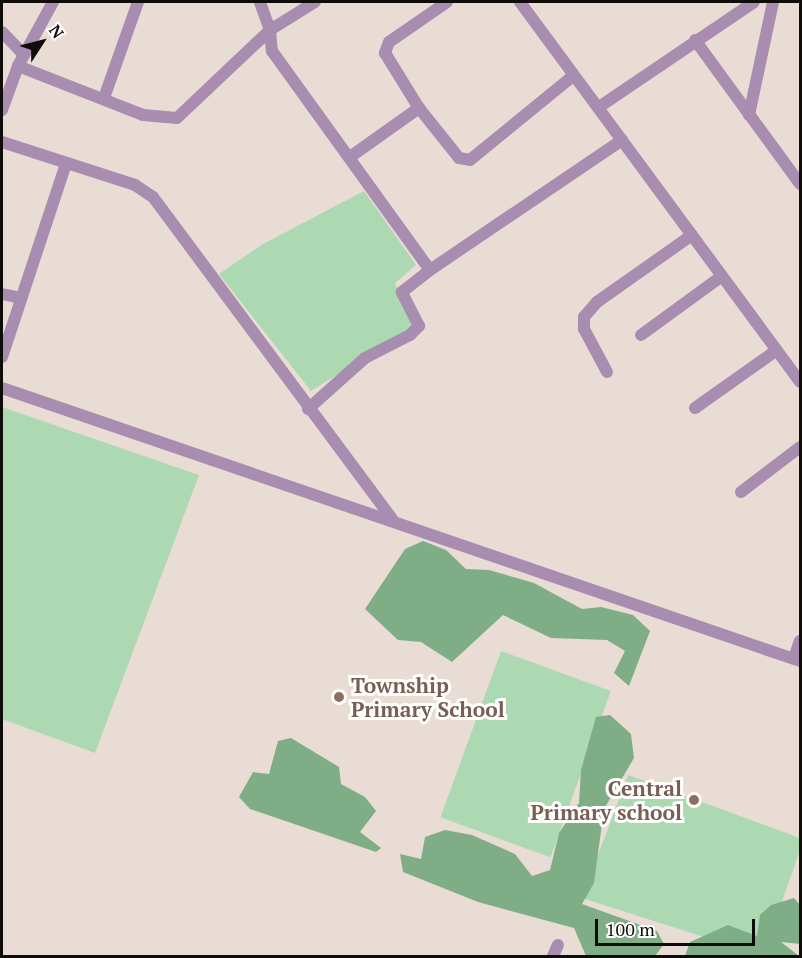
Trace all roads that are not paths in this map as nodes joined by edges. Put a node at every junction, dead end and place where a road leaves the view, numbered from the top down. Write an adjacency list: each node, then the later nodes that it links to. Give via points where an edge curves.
1 (53, 2): 12 (street)
2 (138, 2): 14 (street)
3 (260, 2): 9 (street)
4 (313, 2): 9 (street)
5 (447, 2): 16 (street, via 389,42 384,53)
6 (520, 2): 13 (street)
7 (754, 2): 11 (street)
8 (773, 2): 18 (street)
9 (270, 30): 14 (street, via 177,118 143,115); 21 (street, via 272,51)
10 (2, 32): 12 (street)
11 (695, 40): 15 (street); 18 (street)
12 (21, 60): 14 (street); 17 (street)
13 (573, 76): 15 (street); 16 (street, via 466,161 459,158)
14 (104, 98)
15 (599, 107): 19 (street)
16 (419, 108): 21 (street)
17 (2, 110)
18 (749, 115): 23 (street)
19 (622, 140): 24 (street); 25 (street)
20 (2, 142): 22 (street)
21 (350, 157): 25 (street)
22 (66, 164): 28 (street); 36 (street, via 135,185 153,197)
23 (801, 184)
24 (692, 235): 26 (street); 32 (street, via 597,302 584,317 584,329)
25 (430, 270): 36 (street, via 402,292 419,326 410,335 365,358)
26 (722, 276): 29 (street); 30 (street)
27 (2, 294): 28 (street)
28 (21, 298): 31 (street)
29 (641, 335)
30 (777, 350): 33 (street); 35 (street)
31 (2, 357)
32 (607, 372)
33 (801, 382)
34 (2, 388): 39 (street)
35 (695, 408)
36 (308, 409): 39 (street)
37 (801, 447): 38 (street)
38 (741, 492)
39 (394, 521): 41 (street)
40 (801, 641): 41 (street)
41 (797, 659)

